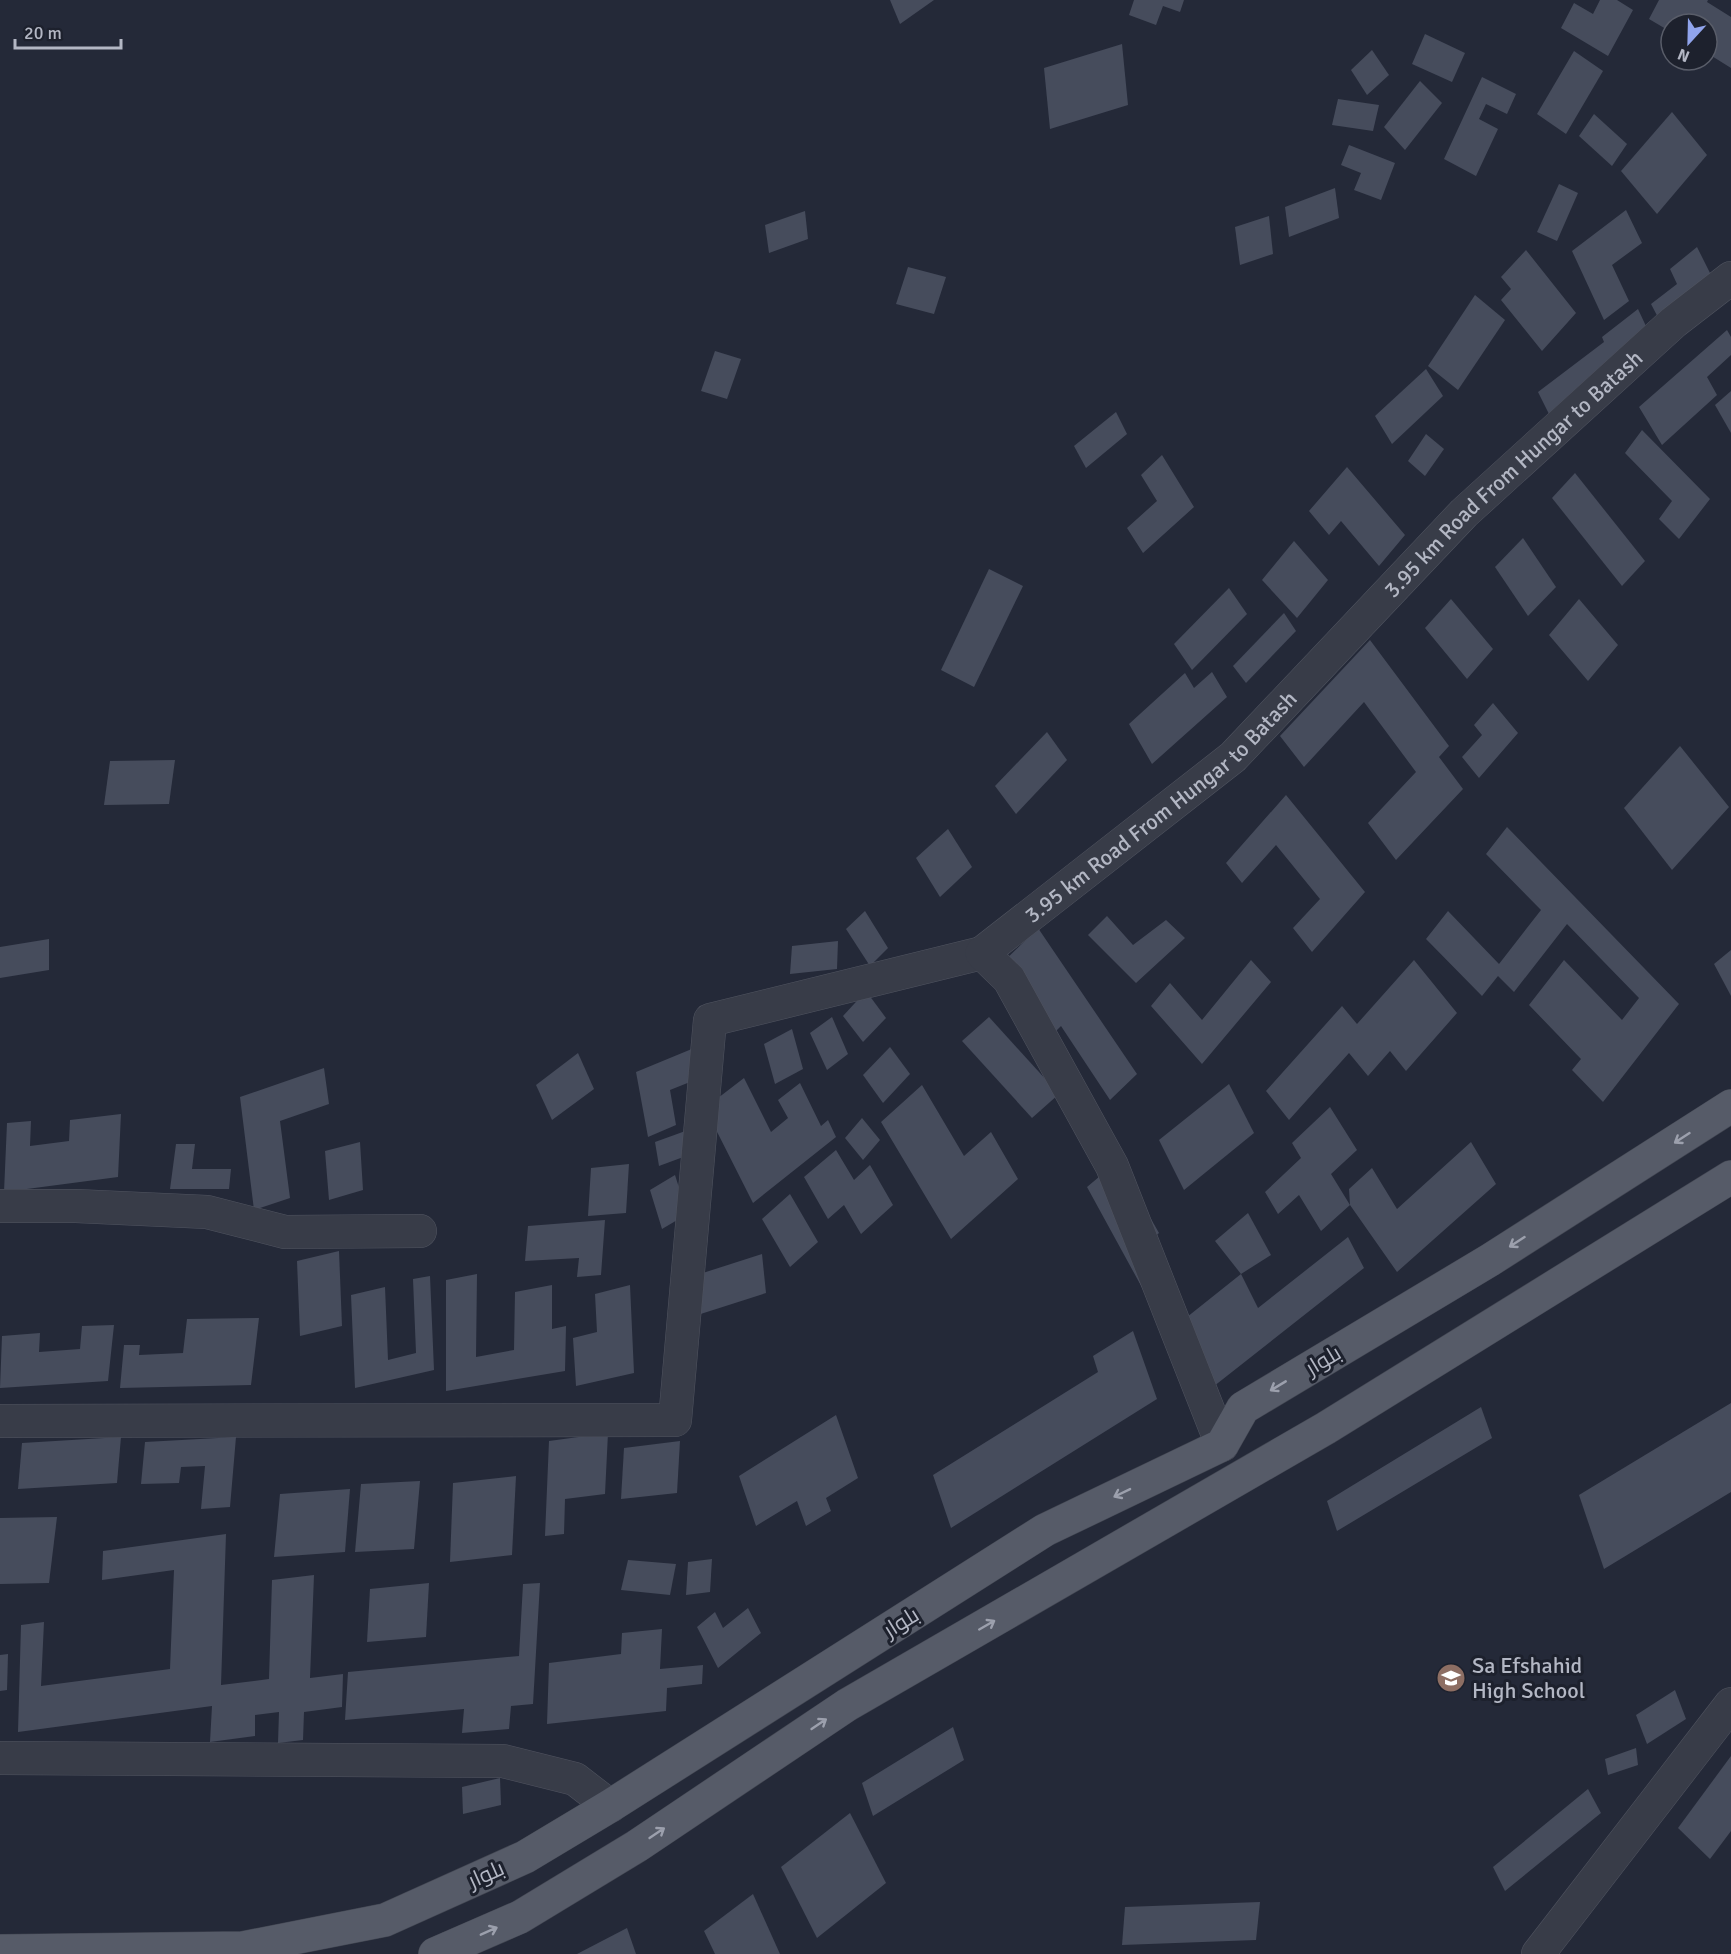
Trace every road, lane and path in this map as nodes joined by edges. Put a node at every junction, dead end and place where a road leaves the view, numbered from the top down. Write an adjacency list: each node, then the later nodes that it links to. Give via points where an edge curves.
1 (1731, 278): 2 (street, 3.95 km Road From Hungar to Batash, via 1674,322 1464,513 1233,757)
2 (982, 952): 7 (street, via 710,1020 675,1420); 8 (street, via 1009,979 1112,1166)
3 (1731, 1106): 8 (main road, بلوار, one-way to 8, via 1490,1260 1243,1408)
4 (1731, 1177): 11 (main road, بلوار, one-way to 4, via 1326,1428)
5 (0, 1206): 6 (street, via 207,1212 285,1232)
6 (420, 1231)
7 (0, 1421)
8 (1221, 1445): 9 (main road, بلوار, one-way to 9, via 1045,1530)
9 (825, 1670): 11 (main road); 13 (main road, بلوار)
10 (1731, 1704): 16 (street)
11 (847, 1705): 15 (main road, بلوار, one-way to 11, via 540,1905)
12 (0, 1758): 13 (street, via 503,1761 574,1779)
13 (610, 1806): 14 (main road, بلوار, via 525,1857 385,1920 243,1948)
14 (0, 1952)
15 (435, 1954)
16 (1538, 1954)

